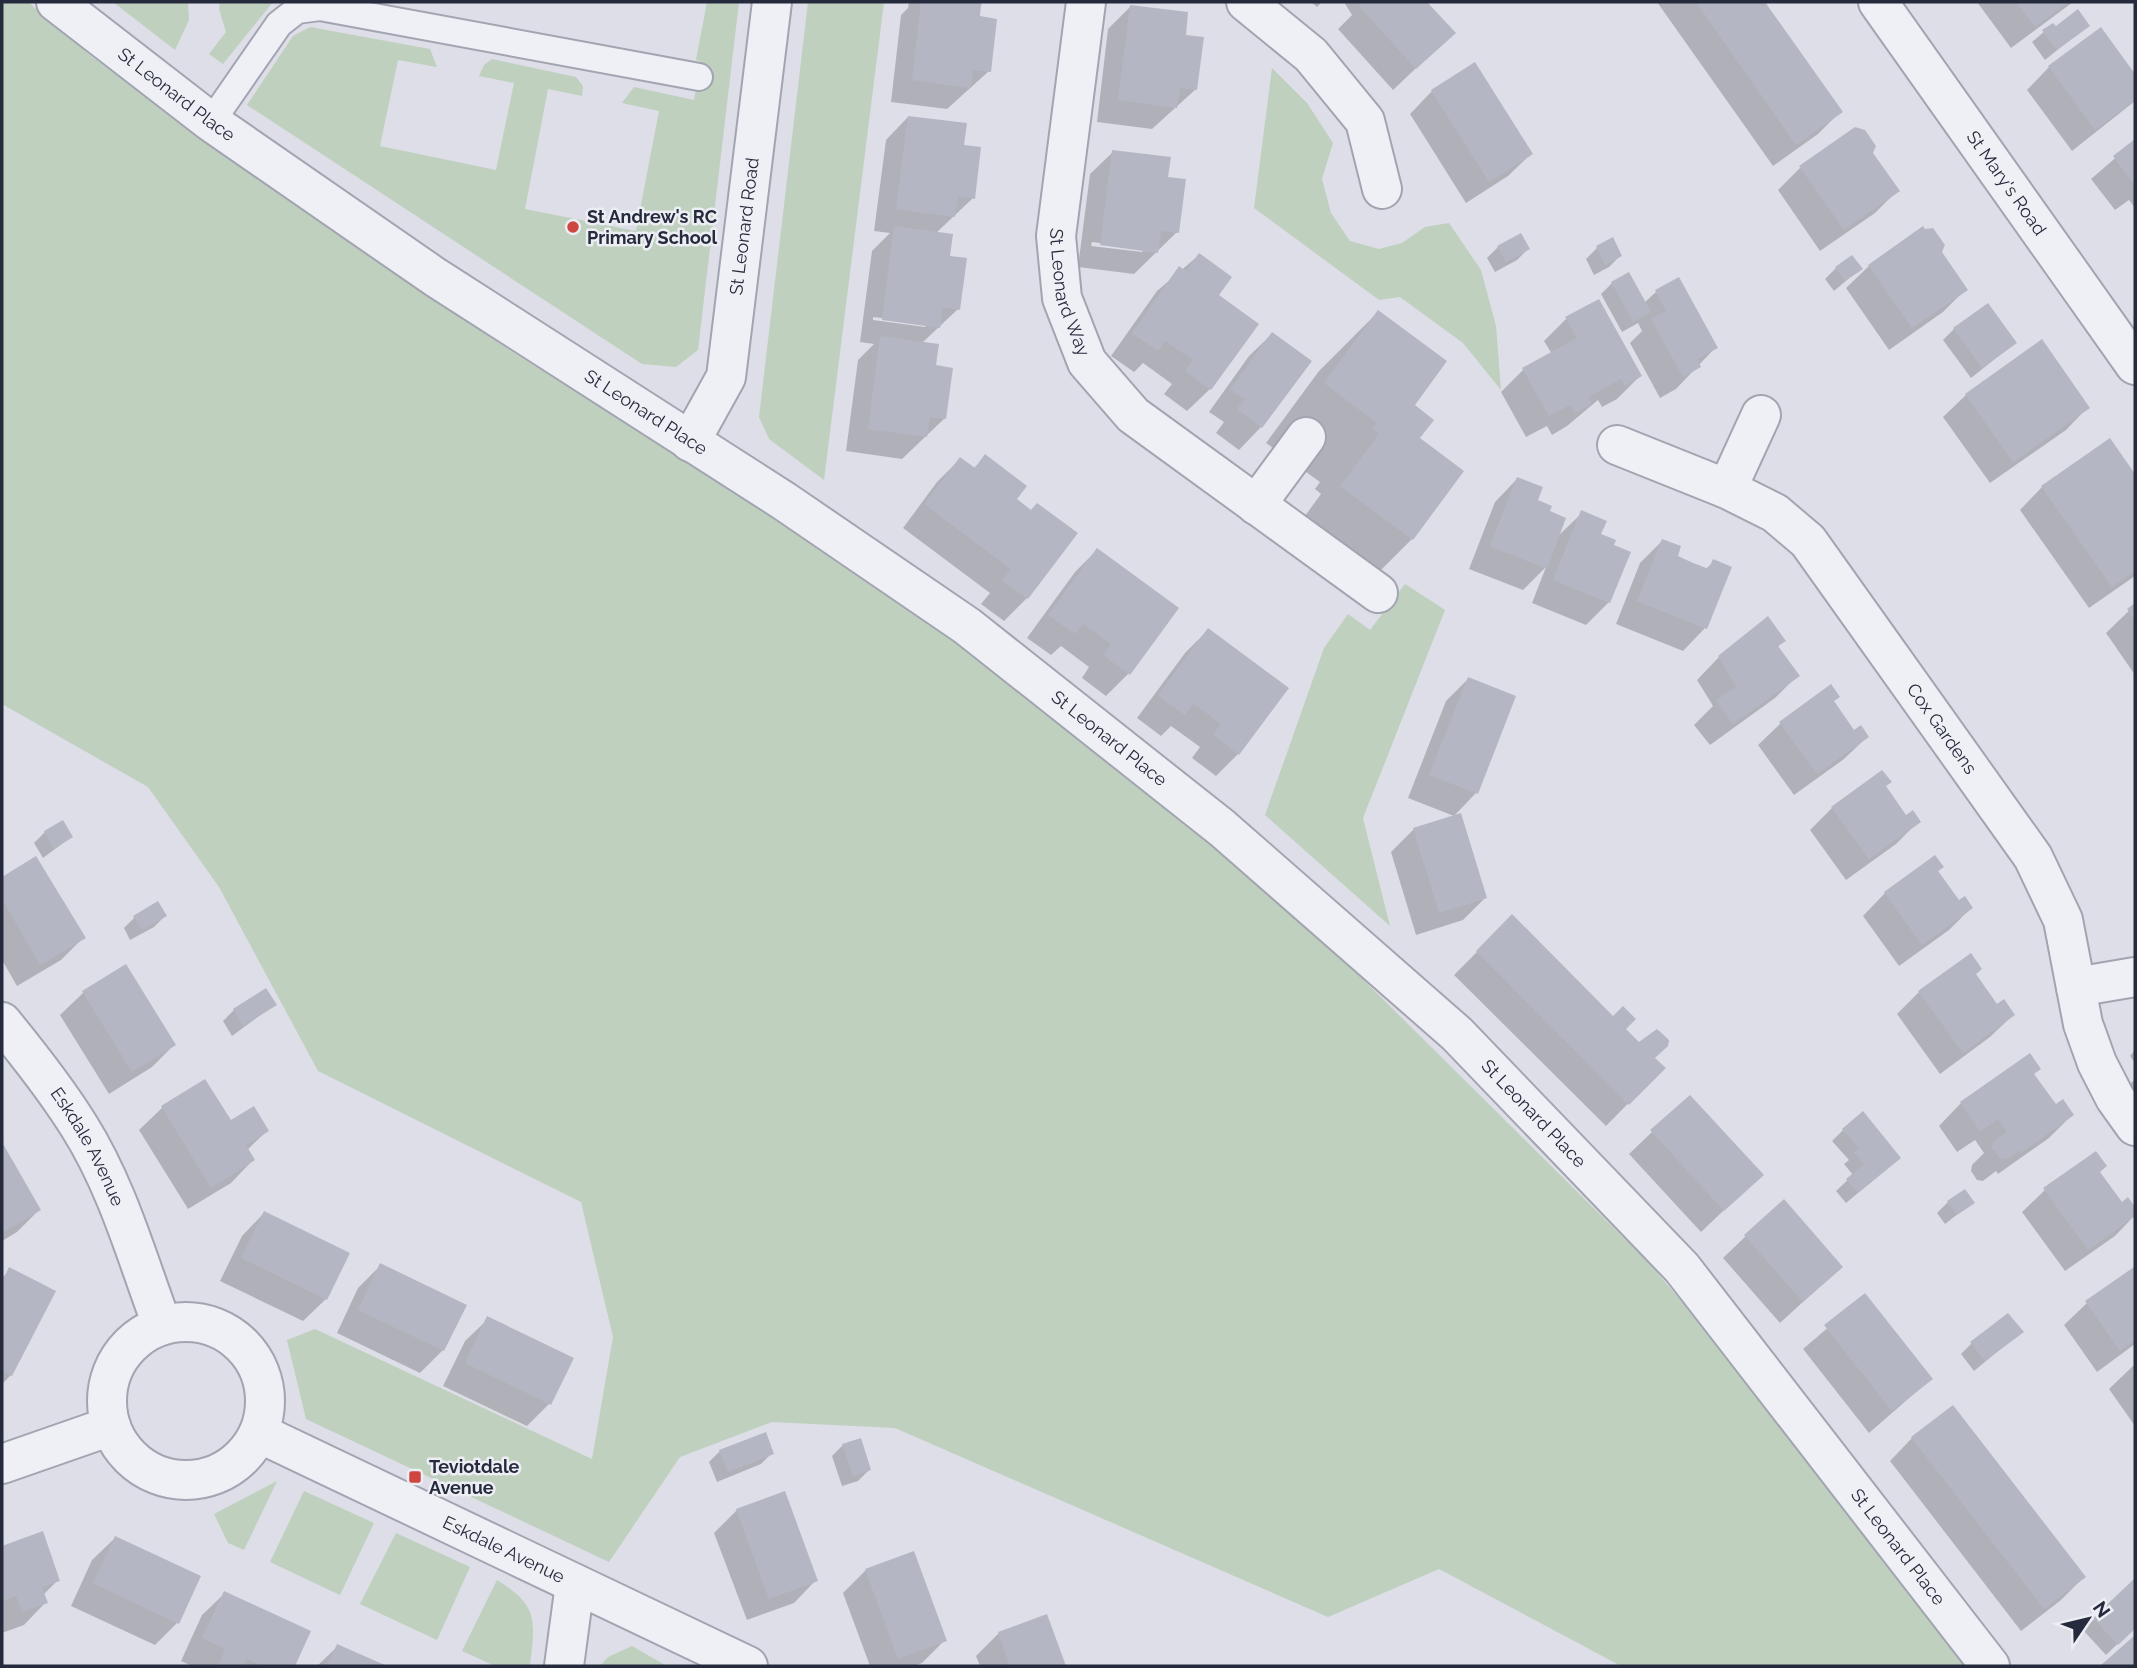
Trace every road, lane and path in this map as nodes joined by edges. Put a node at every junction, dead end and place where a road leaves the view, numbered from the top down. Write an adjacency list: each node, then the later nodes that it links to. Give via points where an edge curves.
1 (56, 2): 7 (street, St Leonard Place)
2 (772, 2): 12 (street, St Leonard Road, via 726,377)
3 (1086, 2): 15 (street, St Leonard Way, via 1056,236 1062,299 1087,362 1133,415)
4 (1246, 2): 8 (street, via 1311,55 1365,121)
5 (1878, 2): 9 (street, St Mary's Road)
6 (699, 77): 7 (lane, via 320,7 297,10 279,24)
7 (211, 122): 12 (street, St Leonard Place, via 435,277)
8 (1382, 189)
9 (2135, 365)
10 (1761, 415): 14 (street)
11 (1307, 437): 15 (street)
12 (690, 442): 28 (street, St Leonard Place, via 967,626 1223,828 1457,1034 1682,1268)
13 (1617, 445): 14 (street, Cox Gardens)
14 (1727, 489): 18 (street, Cox Gardens, via 1776,513 1808,541 2033,857 2063,920)
15 (1256, 505): 16 (street, St Leonard Way)
16 (1378, 593)
17 (2135, 977): 18 (street)
18 (2076, 987): 20 (street, Cox Gardens, via 2097,1063)
19 (2, 1022): 21 (street, Eskdale Avenue, via 80,1127 111,1187)
20 (2135, 1126)
21 (162, 1325): 22 (street, via 140,1336 122,1353 110,1376); 23 (street, via 188,1321 214,1326 237,1339 254,1359 264,1382 266,1408)
22 (111, 1426): 23 (street, via 124,1450 144,1468 169,1479 196,1480 222,1472 244,1456); 24 (street)
23 (259, 1433): 25 (street, Eskdale Avenue)
24 (2, 1464)
25 (575, 1584): 26 (street); 27 (street, Eskdale Avenue)
26 (564, 1666)
27 (748, 1666)
28 (1990, 1666)

